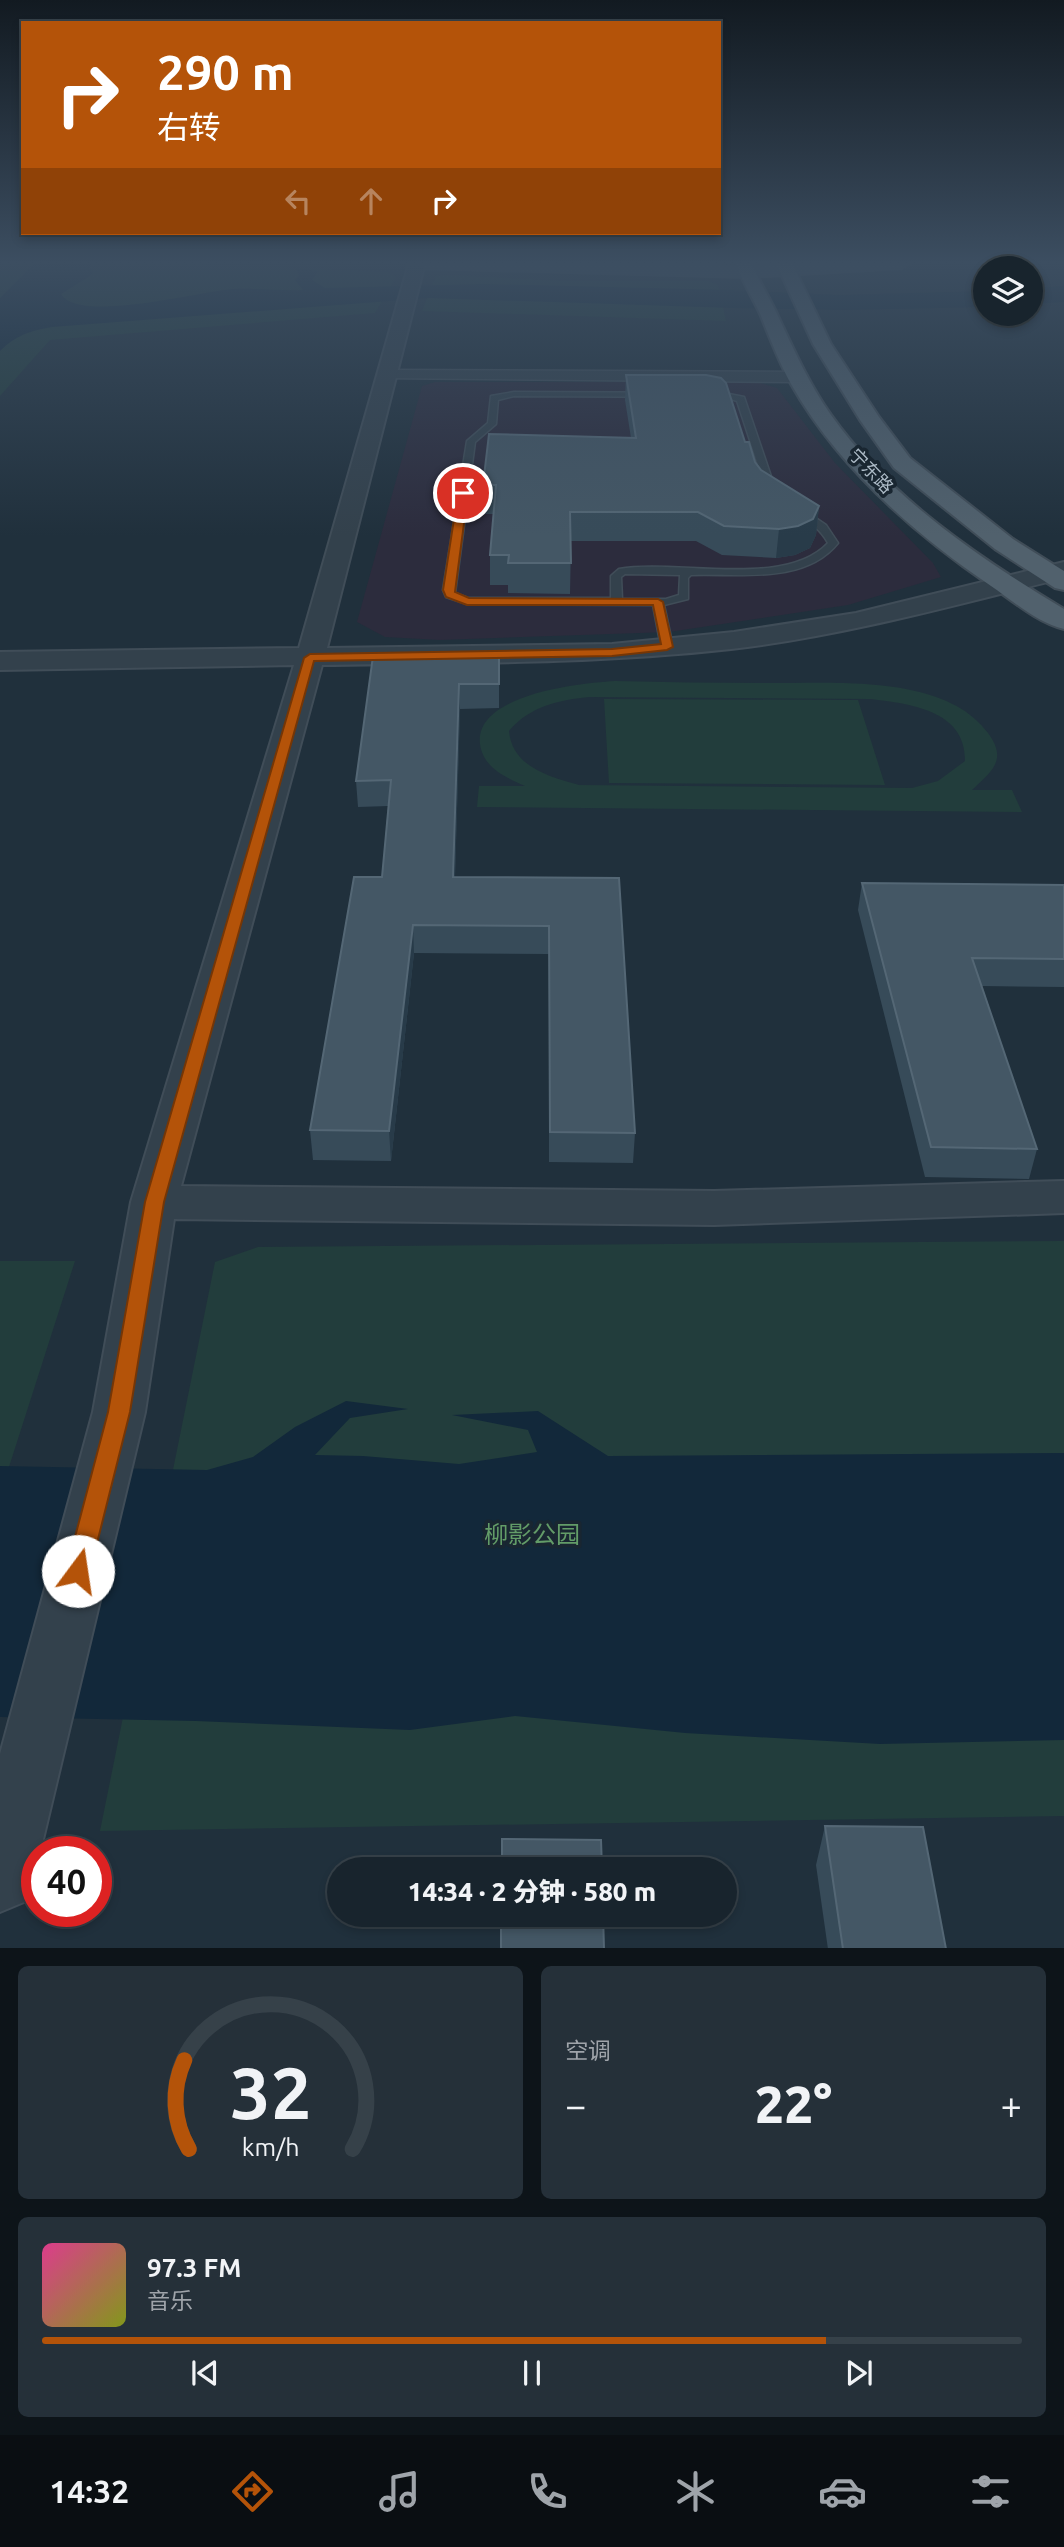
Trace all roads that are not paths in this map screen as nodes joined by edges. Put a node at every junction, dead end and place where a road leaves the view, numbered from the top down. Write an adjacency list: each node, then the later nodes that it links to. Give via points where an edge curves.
1 (393, 354): 4 (street)
2 (787, 354): 6 (main road, 宁东路)
3 (828, 354): 9 (main road, 宁东路, via 902,463 1004,544)
4 (387, 375): 5 (street); 15 (street)
5 (617, 376): 6 (street); 7 (lane)
6 (797, 377): 10 (main road, 宁东路, via 862,465)
7 (619, 394): 8 (lane, via 741,399 772,492 830,534 833,543 813,560 790,567); 11 (lane, via 494,398 492,424 471,441 448,590 467,601)
8 (688, 572): 11 (lane, via 623,572 616,576); 12 (lane, via 683,578 684,597)
9 (1059, 575): 10 (street)
10 (1004, 585): 13 (main road, 宁东路); 14 (street, via 856,621)
11 (617, 602): 12 (lane)
12 (658, 602): 14 (lane)
13 (1064, 621)
14 (667, 647): 15 (street)
15 (310, 658): 16 (street); 18 (street)
16 (0, 661)
17 (1064, 1198): 18 (street, via 714,1208)
18 (154, 1202): 19 (street, via 119,1412)
19 (0, 1878)

